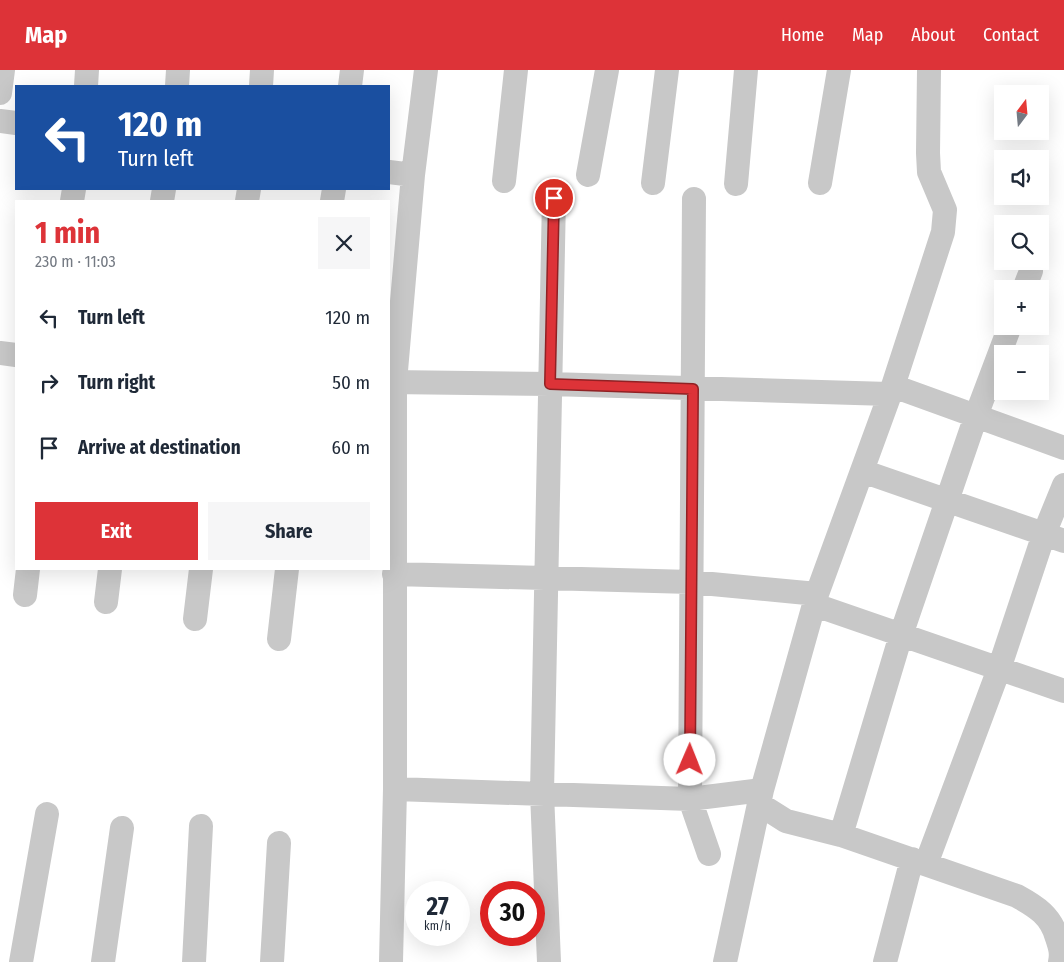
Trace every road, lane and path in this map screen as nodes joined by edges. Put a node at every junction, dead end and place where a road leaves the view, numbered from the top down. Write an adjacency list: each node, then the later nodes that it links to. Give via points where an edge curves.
1 (2, 70): 17 (street)
2 (87, 70): 13 (street)
3 (178, 70): 14 (street)
4 (262, 70): 15 (street)
5 (352, 70): 16 (street)
6 (426, 70): 21 (street)
7 (516, 70): 23 (street)
8 (607, 70): 22 (street)
9 (667, 70): 24 (street)
10 (746, 70): 26 (street)
11 (839, 70): 25 (street)
12 (929, 70): 35 (street, via 928,153 930,172 944,210 943,232)
13 (86, 85)
14 (176, 85)
15 (260, 85)
16 (350, 85)
17 (0, 93)
18 (0, 120): 19 (street)
19 (15, 123)
20 (390, 172): 21 (street)
21 (414, 175): 32 (street)
22 (588, 175)
23 (504, 181)
24 (653, 183)
25 (820, 183)
26 (736, 184)
27 (554, 198): 33 (street)
28 (694, 200): 34 (street)
29 (1007, 335): 36 (street)
30 (0, 353): 31 (street)
31 (15, 355)
32 (392, 382): 33 (street); 46 (street)
33 (550, 384): 34 (street); 47 (street)
34 (693, 389): 35 (street); 48 (street)
35 (891, 390): 36 (street); 38 (street)
36 (976, 416): 37 (street); 40 (street)
37 (1064, 448)
38 (862, 470): 40 (street); 50 (street)
39 (1064, 486): 41 (street)
40 (948, 500): 41 (street); 53 (street)
41 (1054, 537): 55 (street)
42 (28, 570): 49 (street)
43 (110, 570): 51 (street)
44 (201, 570): 52 (street)
45 (288, 570): 54 (street)
46 (394, 574): 47 (street); 57 (street)
47 (547, 578): 48 (street); 58 (street)
48 (691, 582): 50 (street); 60 (street)
49 (25, 595)
50 (816, 600): 53 (street); 59 (street)
51 (106, 602)
52 (195, 619)
53 (901, 635): 55 (street); 64 (street)
54 (279, 639)
55 (999, 669): 56 (street); 67 (street)
56 (1064, 691)
57 (395, 789): 58 (street); 72 (street)
58 (542, 794): 60 (street); 73 (street)
59 (760, 797): 60 (street); 64 (street, via 786,821); 74 (street)
60 (690, 799): 66 (street)
61 (48, 814): 68 (street)
62 (201, 826): 70 (street)
63 (122, 828): 69 (street)
64 (841, 835): 67 (street)
65 (279, 843): 71 (street)
66 (709, 854)
67 (919, 862): 75 (street); 76 (street, via 1017,896 1036,907 1053,925 1062,954)
68 (21, 962)
69 (103, 962)
70 (194, 962)
71 (272, 962)
72 (391, 962)
73 (549, 962)
74 (725, 962)
75 (885, 962)
76 (1060, 962)

